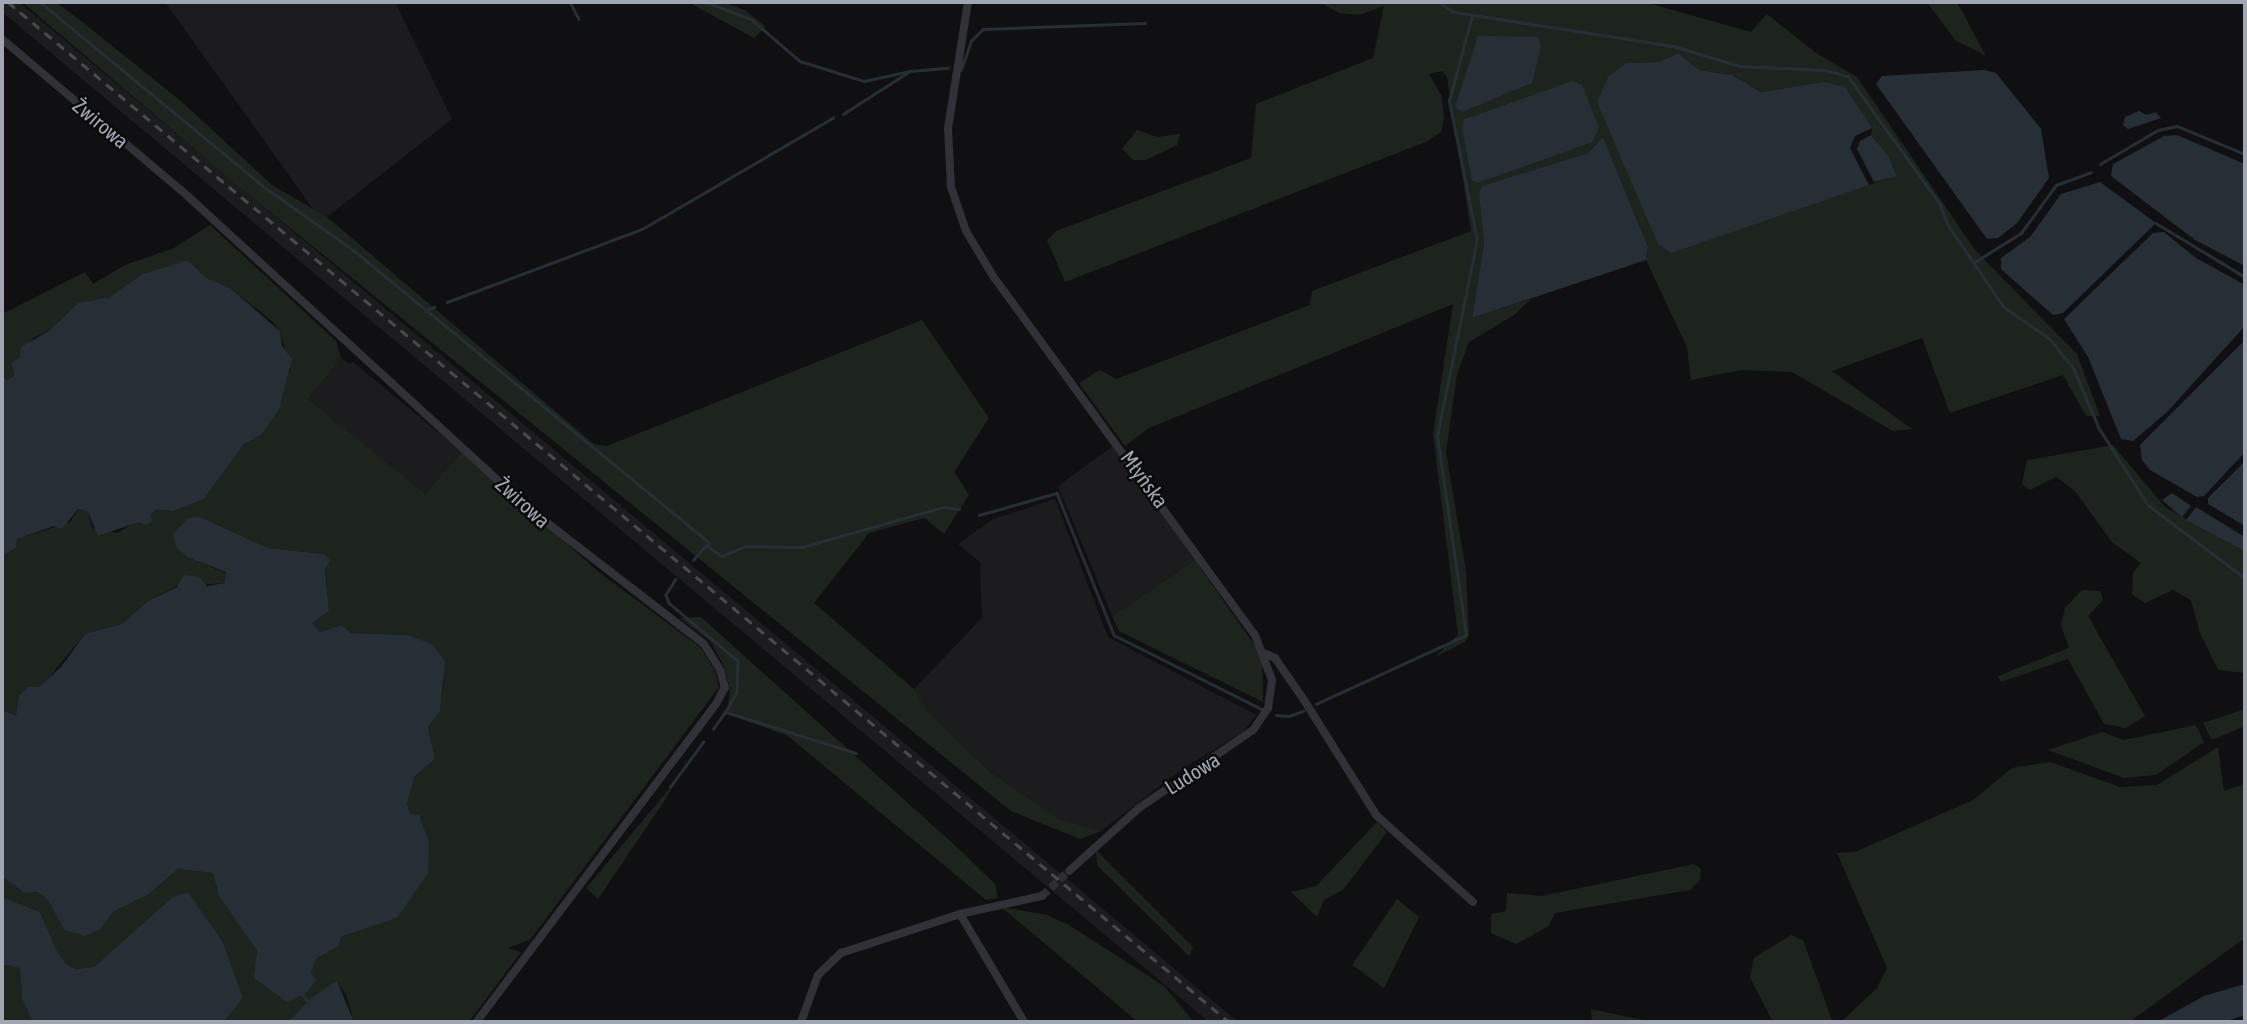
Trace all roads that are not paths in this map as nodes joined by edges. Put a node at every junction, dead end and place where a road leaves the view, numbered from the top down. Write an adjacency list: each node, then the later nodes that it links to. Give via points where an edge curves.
1 (968, 2): 3 (street, Młyńska, via 948,128 951,187 966,230 993,276 1096,411)
2 (2, 39): 8 (street, Żwirowa, via 181,190 528,508 704,644 720,670 725,687 716,704)
3 (1266, 654): 4 (street, Ludowa, via 1271,698 1260,723 1238,743 1139,808); 6 (street, Młyńska, via 1275,658 1304,700 1376,815)
4 (1069, 871)
5 (1042, 895): 7 (street)
6 (1473, 902)
7 (960, 914): 9 (street, via 832,958 813,985); 10 (street)
8 (476, 1022)
9 (801, 1022)
10 (1024, 1022)

